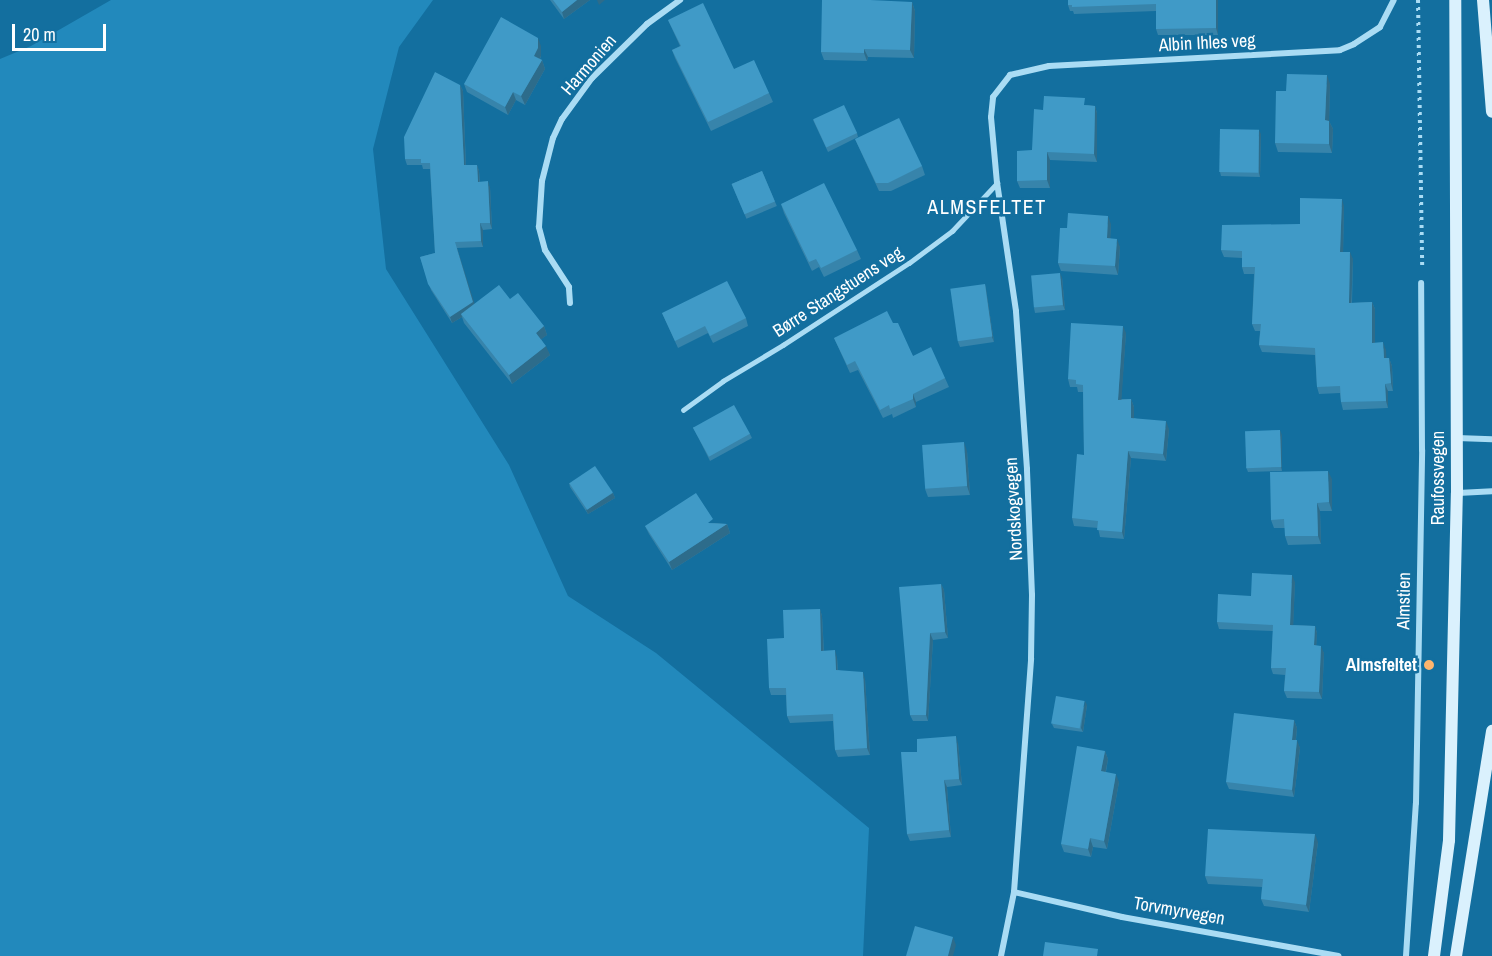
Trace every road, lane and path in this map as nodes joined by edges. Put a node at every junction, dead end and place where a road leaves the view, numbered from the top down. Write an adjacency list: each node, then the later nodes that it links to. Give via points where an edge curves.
1 (680, 0): 10 (street, Harmonien, via 647,24 592,78 553,138 542,181 539,227 545,250 569,287)
2 (1394, 0): 6 (street, Albin Ihles veg, via 1380,27 1340,50 1049,66)
3 (1418, 0): 9 (path)
4 (1455, 0): 12 (main road, Raufossvegen)
5 (1483, 0): 7 (main road)
6 (1017, 72): 8 (street, Nordskogvegen, via 1004,80 993,97)
7 (1492, 112)
8 (997, 183): 11 (lane, Børre Stangstuens veg, via 952,231 909,263); 17 (street, Nordskogvegen, via 1016,311 1028,469 1032,595)
9 (1421, 283): 20 (street, Almstien, via 1416,803)
10 (570, 303)
11 (683, 410)
12 (1457, 438): 13 (street); 15 (main road, Raufossvegen)
13 (1492, 439)
14 (1492, 491): 15 (street)
15 (1457, 493): 21 (main road, Raufossvegen, via 1449,840)
16 (1492, 731): 22 (main road)
17 (1014, 892): 18 (street, Nordskogvegen); 19 (street, Torvmyrvegen, via 1122,917)
18 (1001, 956)
19 (1339, 956)
20 (1406, 956)
21 (1434, 956)
22 (1456, 956)

